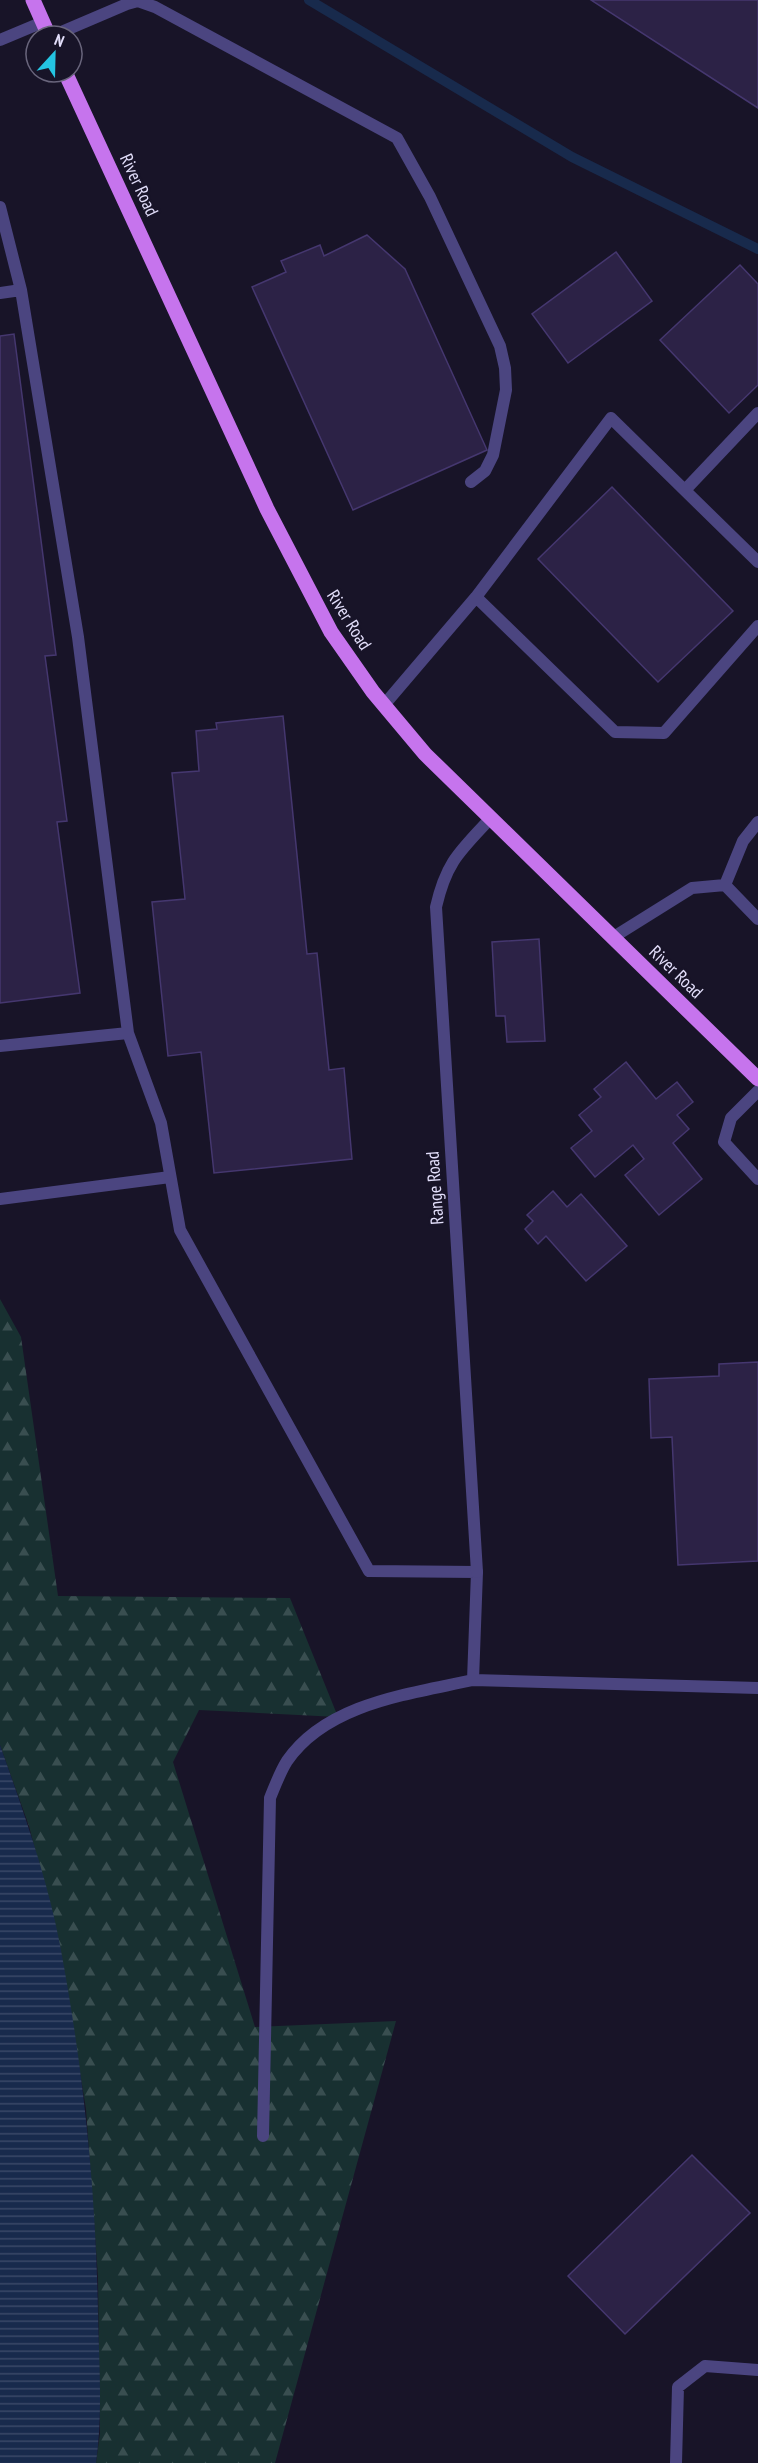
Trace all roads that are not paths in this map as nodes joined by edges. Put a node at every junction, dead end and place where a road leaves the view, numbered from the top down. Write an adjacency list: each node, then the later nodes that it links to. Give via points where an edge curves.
1 (33, 0): 2 (main road)
2 (44, 24)
3 (71, 24): 11 (street, via 127,4 138,2 155,7 397,138 435,207 500,346 505,368 506,390 493,455 485,471)
4 (24, 36): 5 (street)
5 (0, 40)
6 (71, 84): 16 (main road, River Road, via 297,572 331,632)
7 (0, 207): 8 (street)
8 (21, 290): 9 (street); 22 (street, via 78,638)
9 (0, 293)
10 (758, 413): 12 (street)
11 (471, 482)
12 (686, 489): 13 (street); 14 (street, via 611,418)
13 (758, 562)
14 (476, 597): 15 (street, via 615,732 664,734); 16 (street)
15 (758, 626)
16 (384, 705): 17 (main road, River Road)
17 (489, 820): 21 (main road, River Road); 29 (street, Range Road, via 458,853 443,878 436,908)
18 (758, 822): 19 (street, via 743,841)
19 (725, 885): 20 (street); 21 (street, via 692,888)
20 (758, 919)
21 (612, 938): 24 (main road, River Road)
22 (128, 1033): 23 (street); 26 (street, via 161,1123)
23 (0, 1046)
24 (758, 1079)
25 (758, 1091): 27 (street, via 731,1118 724,1142)
26 (171, 1177): 28 (street); 29 (street, via 180,1230 369,1571)
27 (758, 1179)
28 (0, 1199)
29 (477, 1572): 30 (street, Range Road)
30 (473, 1680): 31 (street); 32 (street, via 389,1698 328,1720 288,1760 270,1798)
31 (758, 1688)
32 (263, 2136)
33 (758, 2370): 34 (street, via 705,2366 678,2387)
34 (676, 2463)

